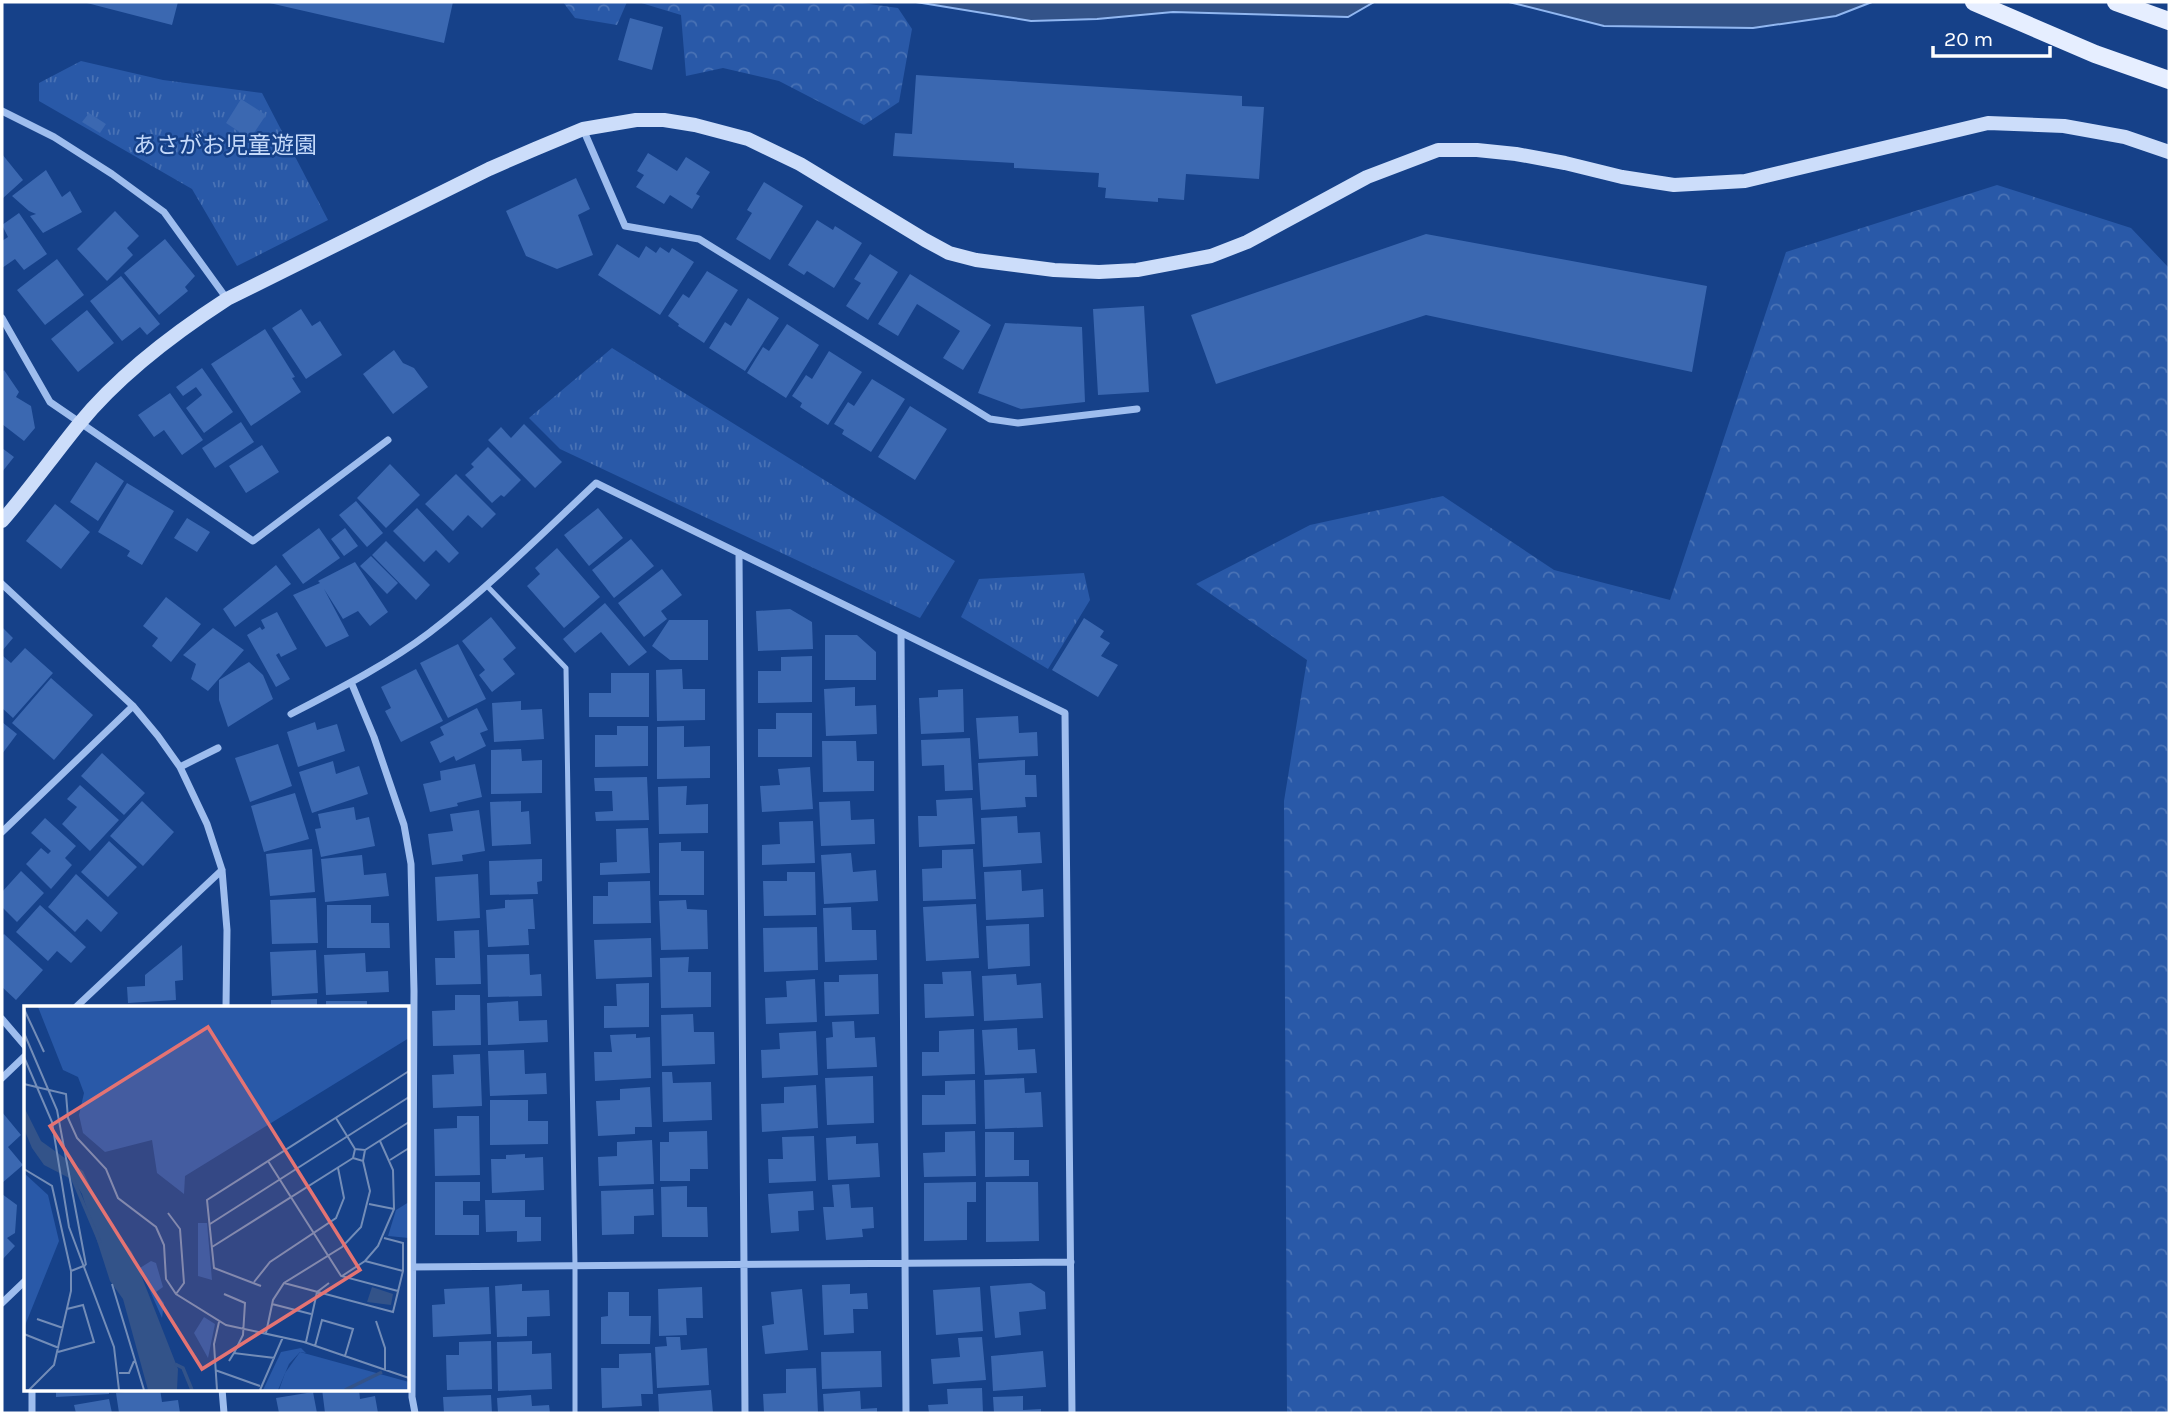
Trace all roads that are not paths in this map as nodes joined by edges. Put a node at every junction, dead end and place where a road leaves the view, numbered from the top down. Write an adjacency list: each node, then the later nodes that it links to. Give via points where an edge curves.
1 (1974, 2): 4 (main road)
2 (2116, 2): 3 (main road)
3 (2169, 21)
4 (2169, 80)
5 (2, 111): 8 (street, via 54,137 164,212)
6 (583, 130): 7 (street, via 664,120 723,131 776,151 950,253 993,263 1099,272 1211,257 1367,177 1438,150 1516,154 1674,186 1745,181 1988,123 2064,126 2125,137); 8 (street, via 489,169); 10 (street, via 625,226 699,239 990,419 1018,423)
7 (2169, 152)
8 (227, 299): 11 (street, via 139,365)
9 (2, 318): 11 (street, via 50,402)
10 (1137, 409)
11 (80, 423): 12 (street, via 253,541); 13 (street)
12 (388, 440)
13 (2, 522)
14 (739, 553): 16 (street, via 596,483); 17 (street); 33 (street)
15 (2, 584): 19 (street)
16 (487, 586): 18 (street, via 427,635); 34 (lane, via 566,668)
17 (901, 633): 31 (street, via 1065,713); 32 (street)
18 (351, 682): 20 (street); 35 (street, via 404,825 411,864)
19 (133, 706): 22 (street); 23 (street)
20 (291, 714)
21 (218, 748): 22 (street)
22 (180, 767): 24 (street)
23 (2, 832)
24 (222, 870): 25 (street); 26 (street)
25 (77, 1006)
26 (226, 1006)
27 (2, 1019): 28 (street)
28 (24, 1045)
29 (24, 1057): 30 (street)
30 (2, 1077)
31 (1071, 1262): 32 (street); 46 (street)
32 (904, 1263): 33 (street); 45 (street)
33 (744, 1264): 34 (street); 44 (street)
34 (575, 1266): 35 (street); 43 (lane)
35 (411, 1267): 42 (street)
36 (24, 1282): 37 (street)
37 (2, 1303)
38 (32, 1390): 40 (street)
39 (222, 1390): 41 (street)
40 (32, 1413)
41 (224, 1413)
42 (415, 1413)
43 (575, 1413)
44 (745, 1413)
45 (906, 1413)
46 (1072, 1413)

